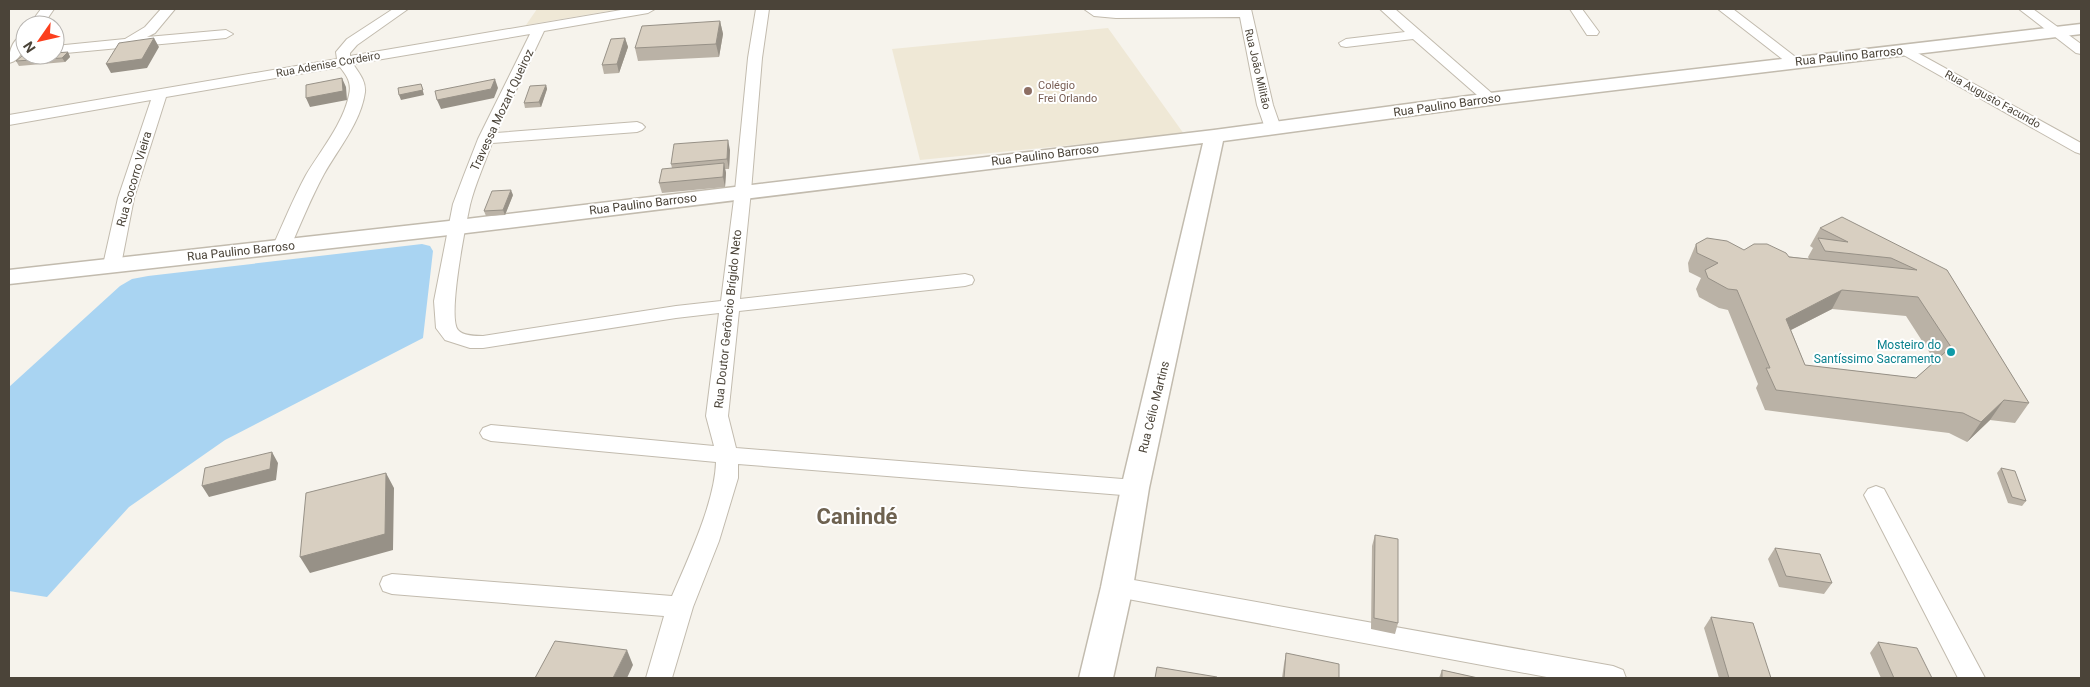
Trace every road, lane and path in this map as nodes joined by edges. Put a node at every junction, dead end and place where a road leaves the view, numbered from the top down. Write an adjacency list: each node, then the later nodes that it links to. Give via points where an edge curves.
1 (168, 9): 17 (street, via 150,30)
2 (402, 9): 22 (street, via 346,47)
3 (648, 9): 11 (street, Rua Adenise Cordeiro)
4 (762, 9): 32 (street, Rua Doutor Gerôncio Brígido Neto)
5 (1091, 9): 10 (street, via 1116,14)
6 (1387, 9): 16 (street)
7 (1576, 9): 13 (street)
8 (1725, 9): 23 (street)
9 (2025, 9): 14 (street)
10 (1246, 11): 28 (street, Rua João Militão)
11 (539, 28): 22 (street, Rua Adenise Cordeiro); 30 (street, Travessa Mozart Queiroz)
12 (2081, 29): 14 (street, Rua Paulino Barroso)
13 (1592, 32)
14 (2055, 32): 20 (street, Rua Paulino Barroso); 21 (street)
15 (226, 34): 17 (street)
16 (1415, 35): 18 (street); 25 (street)
17 (126, 43): 19 (street)
18 (1346, 43)
19 (65, 49)
20 (1905, 50): 23 (street, Rua Paulino Barroso); 31 (street, Rua Augusto Facundo)
21 (2081, 50)
22 (343, 61): 24 (street, Rua Adenise Cordeiro); 34 (street, via 357,83 352,109 314,176)
23 (1795, 62): 25 (street, Rua Paulino Barroso)
24 (160, 94): 26 (street, Rua Adenise Cordeiro); 35 (street, Rua Socorro Vieira, via 126,198)
25 (1490, 99): 28 (street, Rua Paulino Barroso)
26 (9, 120)
27 (637, 128): 30 (street)
28 (1273, 128): 29 (street, Rua Paulino Barroso)
29 (1214, 136): 32 (street, Rua Paulino Barroso); 41 (street, Rua Célio Martins)
30 (486, 139): 33 (street, Travessa Mozart Queiroz, via 462,204)
31 (2077, 144)
32 (743, 191): 33 (street, Rua Paulino Barroso); 38 (street, Rua Doutor Gerôncio Brígido Neto)
33 (458, 227): 34 (street, Rua Paulino Barroso); 38 (street, Travessa Mozart Queiroz, via 444,301 446,328 459,340 483,342)
34 (281, 248): 35 (street, Rua Paulino Barroso)
35 (112, 264): 36 (street, Rua Paulino Barroso)
36 (9, 277)
37 (965, 280): 38 (street, Travessa Mozart Queiroz)
38 (730, 306): 40 (street, Rua Doutor Gerôncio Brígido Neto, via 717,416)
39 (491, 433): 40 (street)
40 (726, 455): 41 (street); 45 (street, Rua Doutor Gerôncio Brígido Neto, via 727,478 718,509)
41 (1135, 488): 44 (street, Rua Célio Martins)
42 (1876, 496): 49 (street)
43 (392, 584): 45 (street)
44 (1117, 587): 46 (street); 48 (street, Rua Célio Martins)
45 (680, 607): 47 (street, Rua Doutor Gerôncio Brígido Neto)
46 (1598, 677)
47 (659, 678)
48 (1096, 678)
49 (1972, 678)

